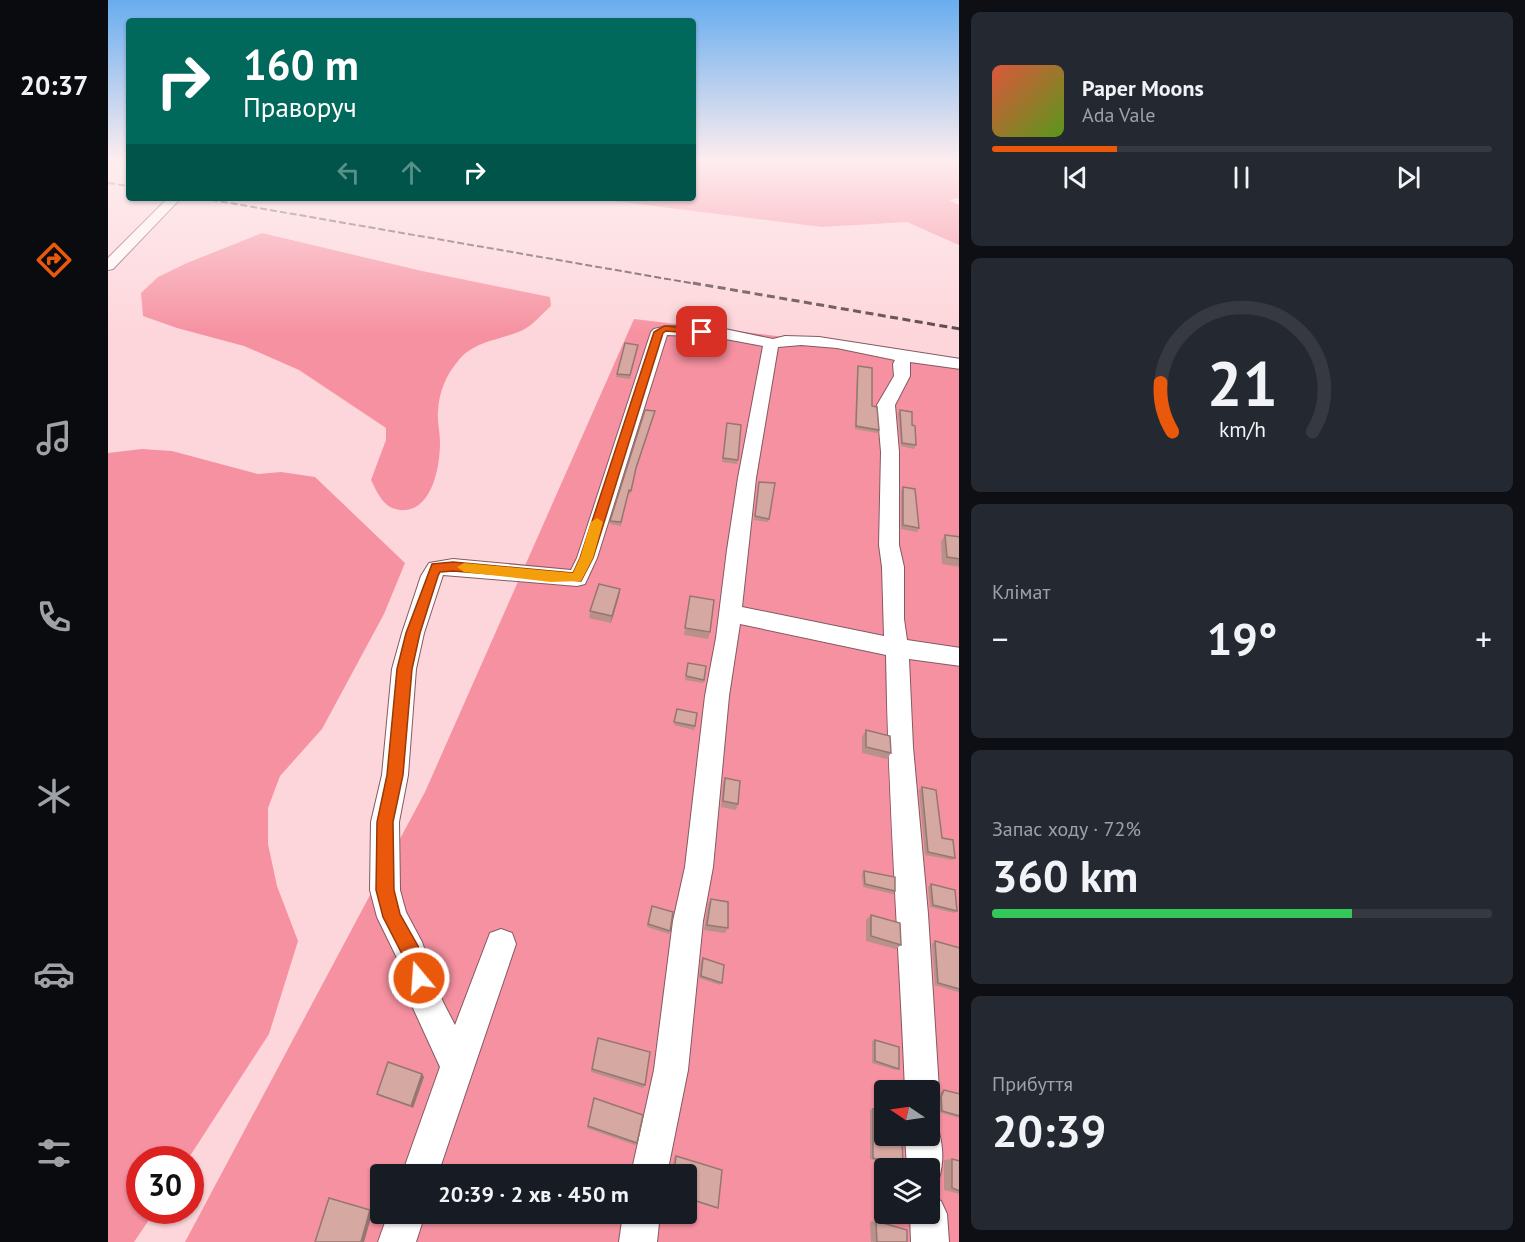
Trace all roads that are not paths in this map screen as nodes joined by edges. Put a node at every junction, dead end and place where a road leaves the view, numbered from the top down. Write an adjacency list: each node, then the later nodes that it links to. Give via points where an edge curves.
1 (155, 218): 2 (street)
2 (108, 266)
3 (771, 344): 4 (street, via 793,340); 6 (street, via 747,478); 10 (street, via 758,338 686,329 664,328 659,332 587,558 577,578 453,567 436,568 432,576 404,669 395,775 385,822 385,890 429,1008)
4 (905, 357): 5 (street); 7 (street, via 902,376 886,405 889,545)
5 (959, 363)
6 (730, 613): 7 (street); 13 (street, via 671,1070)
7 (897, 648): 8 (street); 11 (street)
8 (959, 657)
9 (501, 944): 10 (street)
10 (458, 1068): 12 (street)
11 (921, 1080)
12 (424, 1164)
13 (652, 1164)
14 (403, 1224): 17 (street)
15 (641, 1224): 18 (street)
16 (929, 1224): 19 (street)
17 (397, 1242)
18 (639, 1242)
19 (930, 1242)

